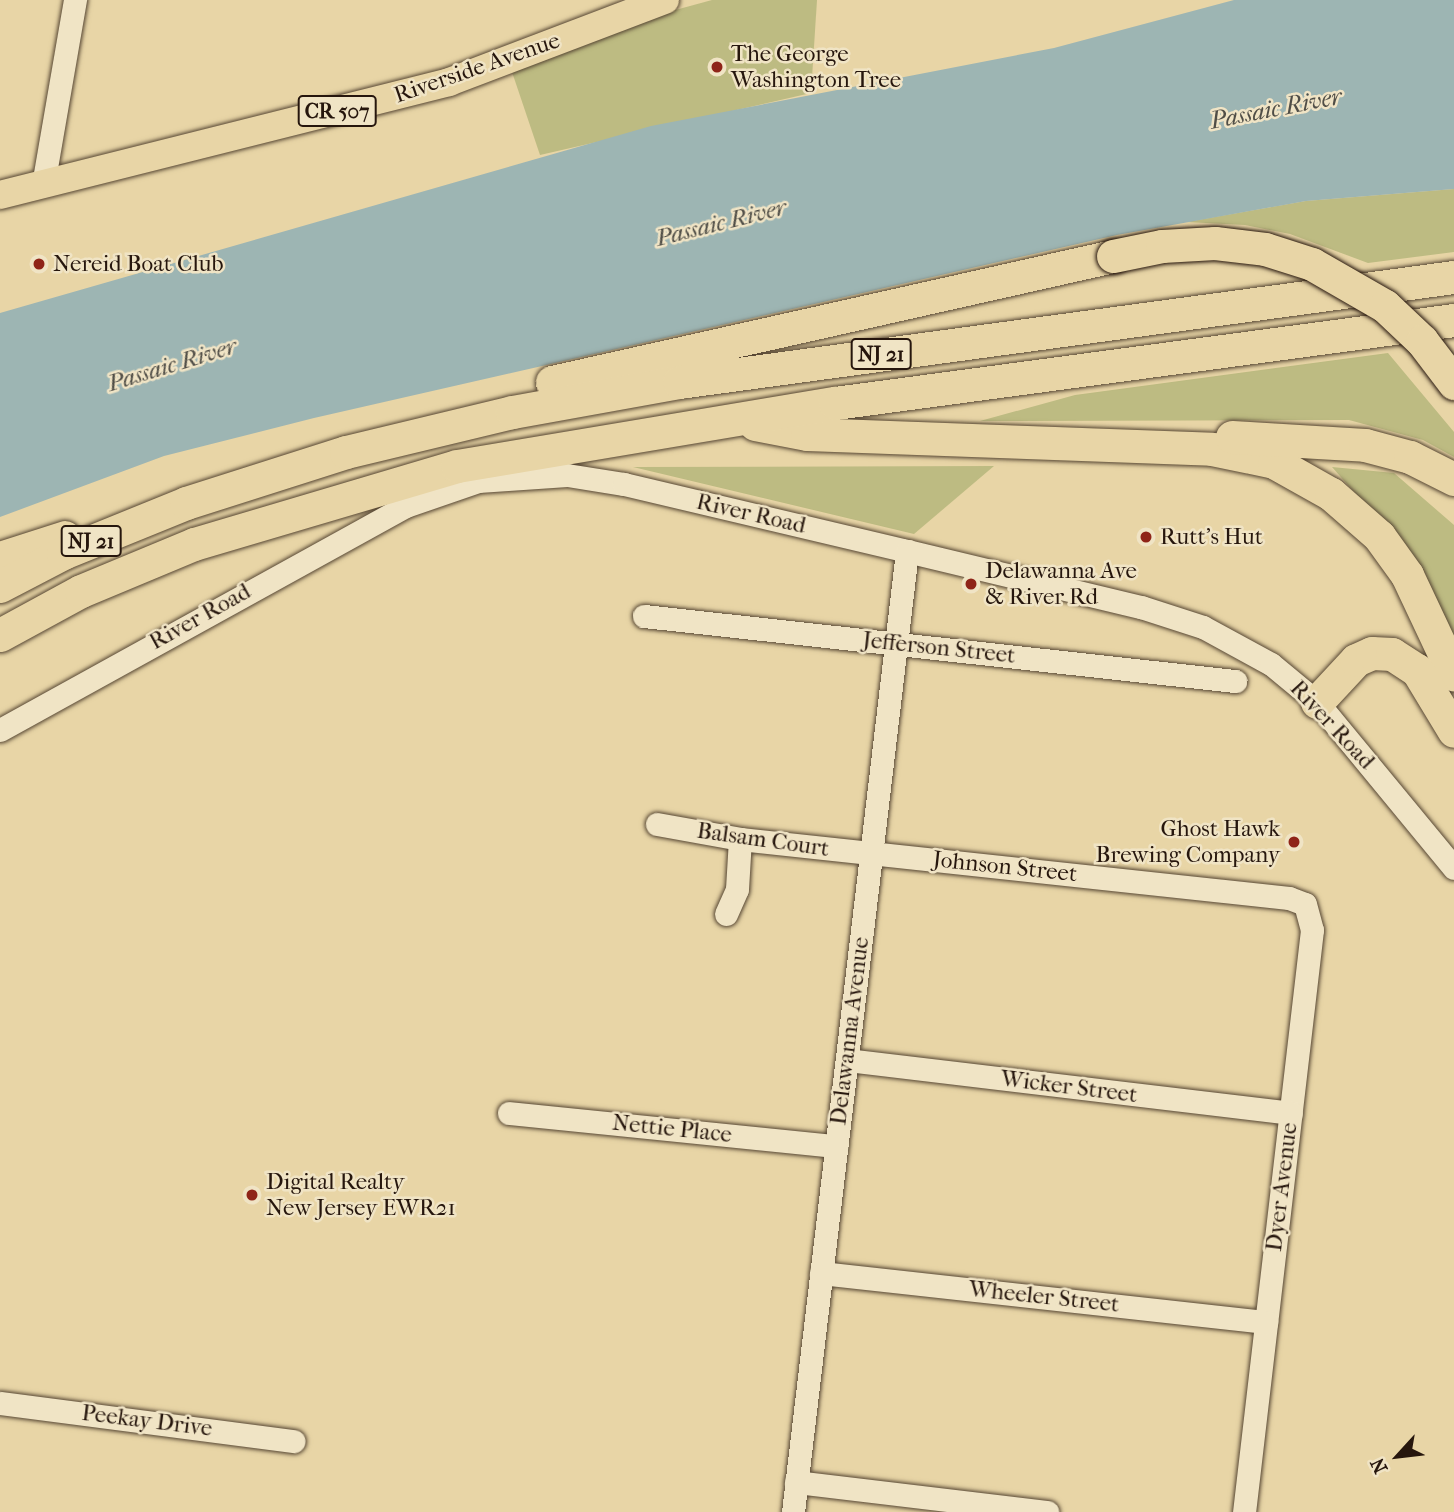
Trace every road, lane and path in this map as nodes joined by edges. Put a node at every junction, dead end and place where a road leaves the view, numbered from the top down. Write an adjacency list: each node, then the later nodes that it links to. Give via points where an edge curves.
1 (75, 0): 3 (street)
2 (665, 0): 3 (main road, Riverside Avenue / CR 507, via 449,82)
3 (43, 185): 4 (main road, Riverside Avenue / CR 507)
4 (0, 195)
5 (1454, 277): 10 (highway, NJ 21, via 612,392 445,426)
6 (1454, 320): 8 (highway, NJ 21)
7 (1454, 383): 10 (highway, bridge, via 1422,341 1372,297 1329,271 1265,249 1214,243 1162,246 508,393)
8 (733, 420): 9 (highway, via 807,434); 17 (highway, NJ 21, via 457,466 324,502 137,566)
9 (1044, 439): 11 (highway, via 1196,436 1341,442 1409,457); 19 (highway, via 1226,450 1274,463 1311,481 1357,514 1389,548 1415,589)
10 (313, 462): 12 (highway, NJ 21)
11 (1454, 479)
12 (186, 503): 14 (highway); 15 (highway, NJ 21, via 121,527)
13 (907, 551): 18 (street, Delawanna Avenue); 21 (street, River Road, via 1186,621 1253,653); 22 (street, River Road, via 656,491 567,475 491,478 428,496 337,541)
14 (0, 558)
15 (0, 586)
16 (644, 615): 18 (street, Jefferson Street)
17 (0, 635)
18 (895, 643): 20 (street, Jefferson Street); 26 (street, Delawanna Avenue)
19 (1454, 675)
20 (1234, 681)
21 (1317, 702): 23 (highway, via 1356,660 1373,653 1392,654 1417,670); 27 (street, River Road)
22 (0, 730)
23 (1454, 731)
24 (657, 824): 25 (street, Balsam Court)
25 (740, 839): 26 (street, Balsam Court); 29 (street, via 737,888)
26 (870, 853): 28 (street, Johnson Street); 30 (street, Delawanna Avenue)
27 (1454, 867)
28 (1266, 895): 32 (street, Dyer Avenue, via 1306,904 1312,916)
29 (726, 914)
30 (847, 1060): 32 (street, Wicker Street); 33 (street, Delawanna Avenue)
31 (509, 1113): 33 (street, Nettie Place)
32 (1291, 1113): 35 (street, Dyer Avenue)
33 (836, 1146): 34 (street, Delawanna Avenue)
34 (821, 1273): 35 (street, Wheeler Street); 38 (street, Delawanna Avenue)
35 (1266, 1322): 41 (street, Dyer Avenue)
36 (0, 1403): 37 (street, Peekay Drive)
37 (294, 1441)
38 (796, 1482): 39 (street, Delawanna Avenue); 40 (street)
39 (793, 1512)
40 (1047, 1512)
41 (1244, 1512)

